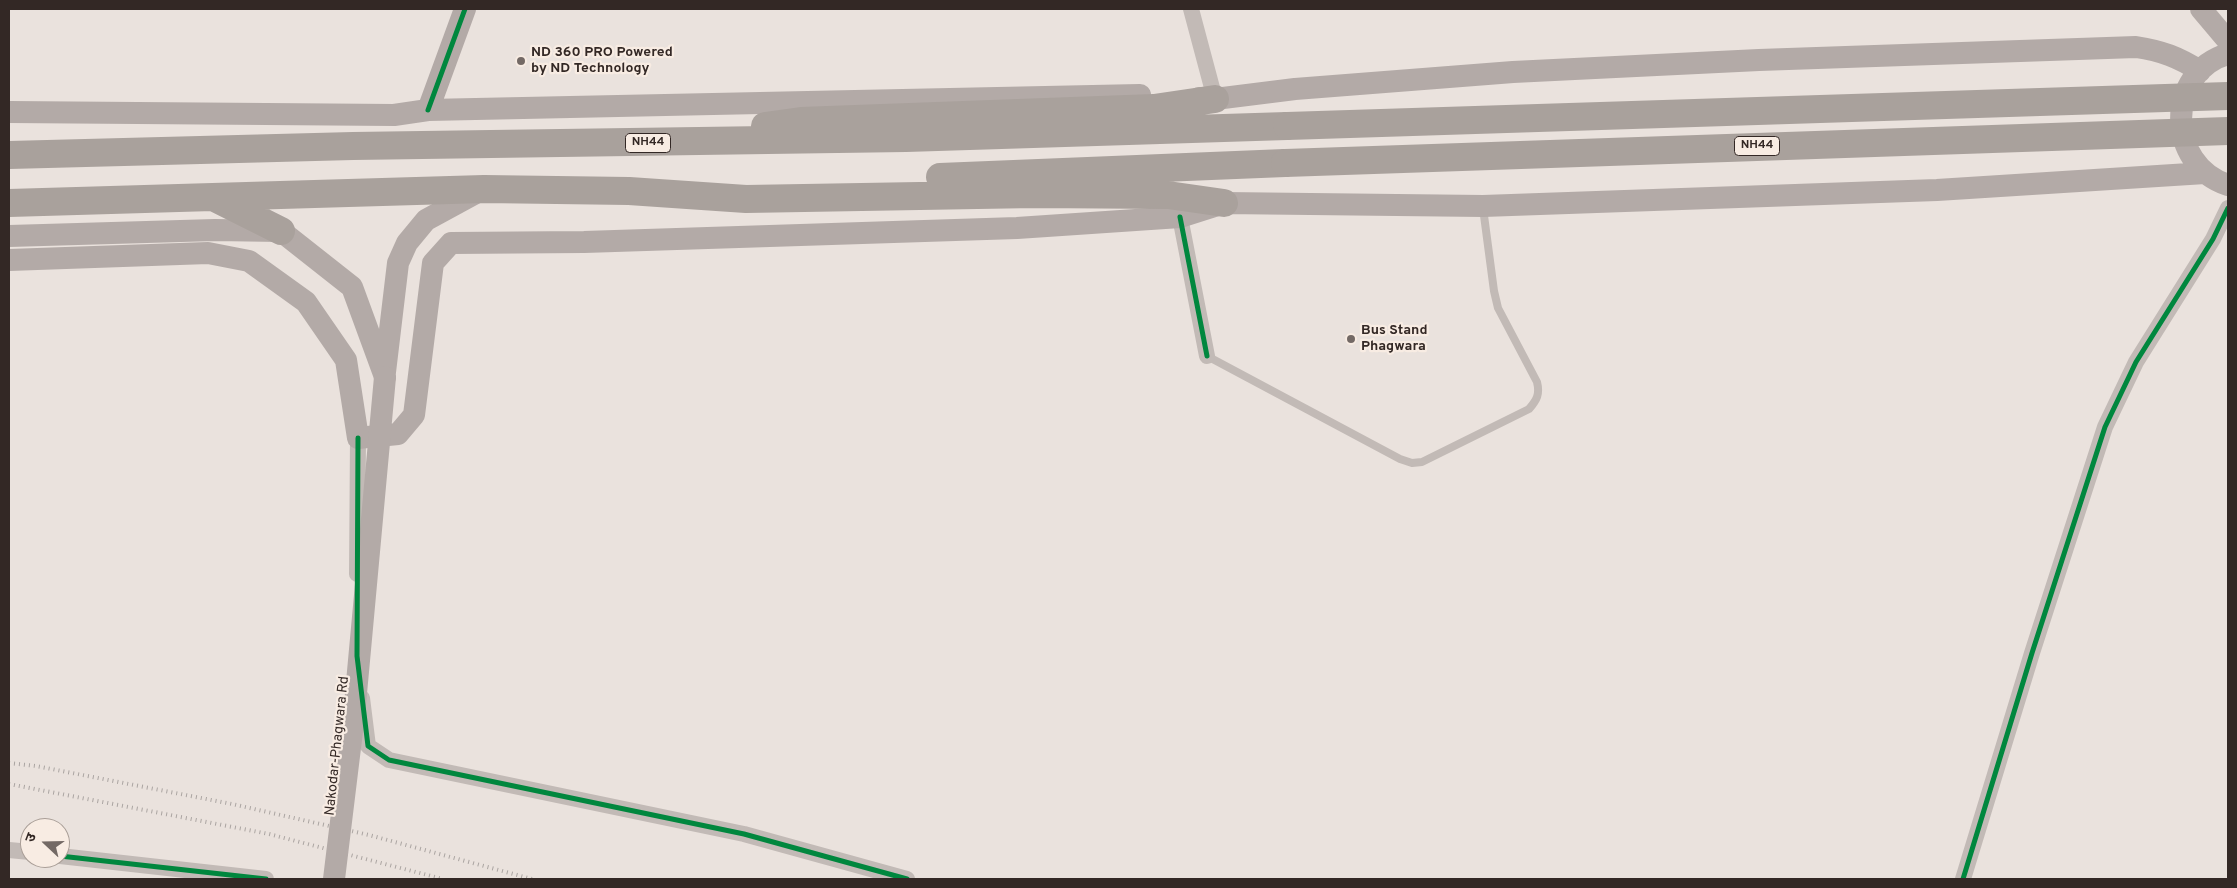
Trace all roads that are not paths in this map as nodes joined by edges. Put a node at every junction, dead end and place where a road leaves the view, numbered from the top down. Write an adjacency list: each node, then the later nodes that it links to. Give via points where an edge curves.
1 (465, 9): 9 (main road)
2 (1191, 9): 8 (street)
3 (2201, 9): 4 (main road)
4 (2228, 41)
5 (2228, 54): 6 (main road)
6 (2200, 71): 8 (main road, via 2178,57 2136,47 1513,72 1295,89); 14 (main road, via 2188,86 2180,123 2188,150)
7 (2228, 96): 12 (highway, NH44, bridge, via 916,138)
8 (1215, 99): 9 (main road, via 1144,95); 12 (highway, via 1154,108 801,121)
9 (428, 110): 10 (main road, via 394,115)
10 (9, 112)
11 (2228, 131): 17 (highway, NH44, bridge, via 1285,163)
12 (642, 143): 13 (highway, NH44)
13 (9, 155)
14 (2205, 173): 15 (main road); 21 (main road, via 1936,190)
15 (2228, 184)
16 (484, 189): 17 (highway, NH44); 18 (highway, NH44); 28 (main road, Nakodar-Phagwara Rd, via 426,220 407,244 398,263)
17 (629, 191): 20 (highway, via 746,199 1168,195)
18 (213, 196): 19 (highway, NH44); 24 (highway)
19 (9, 203)
20 (1224, 203): 21 (main road); 23 (main road)
21 (1483, 206): 27 (lane, via 1498,308 1540,391 1529,409 1422,462 1412,463)
22 (2228, 208): 34 (street, via 2213,239 2136,362 2105,427)
23 (1180, 217): 27 (street); 29 (main road, via 1017,228 584,242 451,243 433,263 414,415 398,434)
24 (281, 231): 25 (main road); 28 (main road, via 352,287)
25 (9, 236)
26 (9, 260): 29 (main road, via 208,253 249,261 306,302 346,360)
27 (1207, 356)
28 (385, 377): 32 (main road, Nakodar-Phagwara Rd, bridge, via 354,715)
29 (358, 438): 33 (street, via 357,656 368,746 389,760 744,834)
30 (70, 857): 31 (street)
31 (266, 879)
32 (334, 879)
33 (908, 879)
34 (1963, 879)

